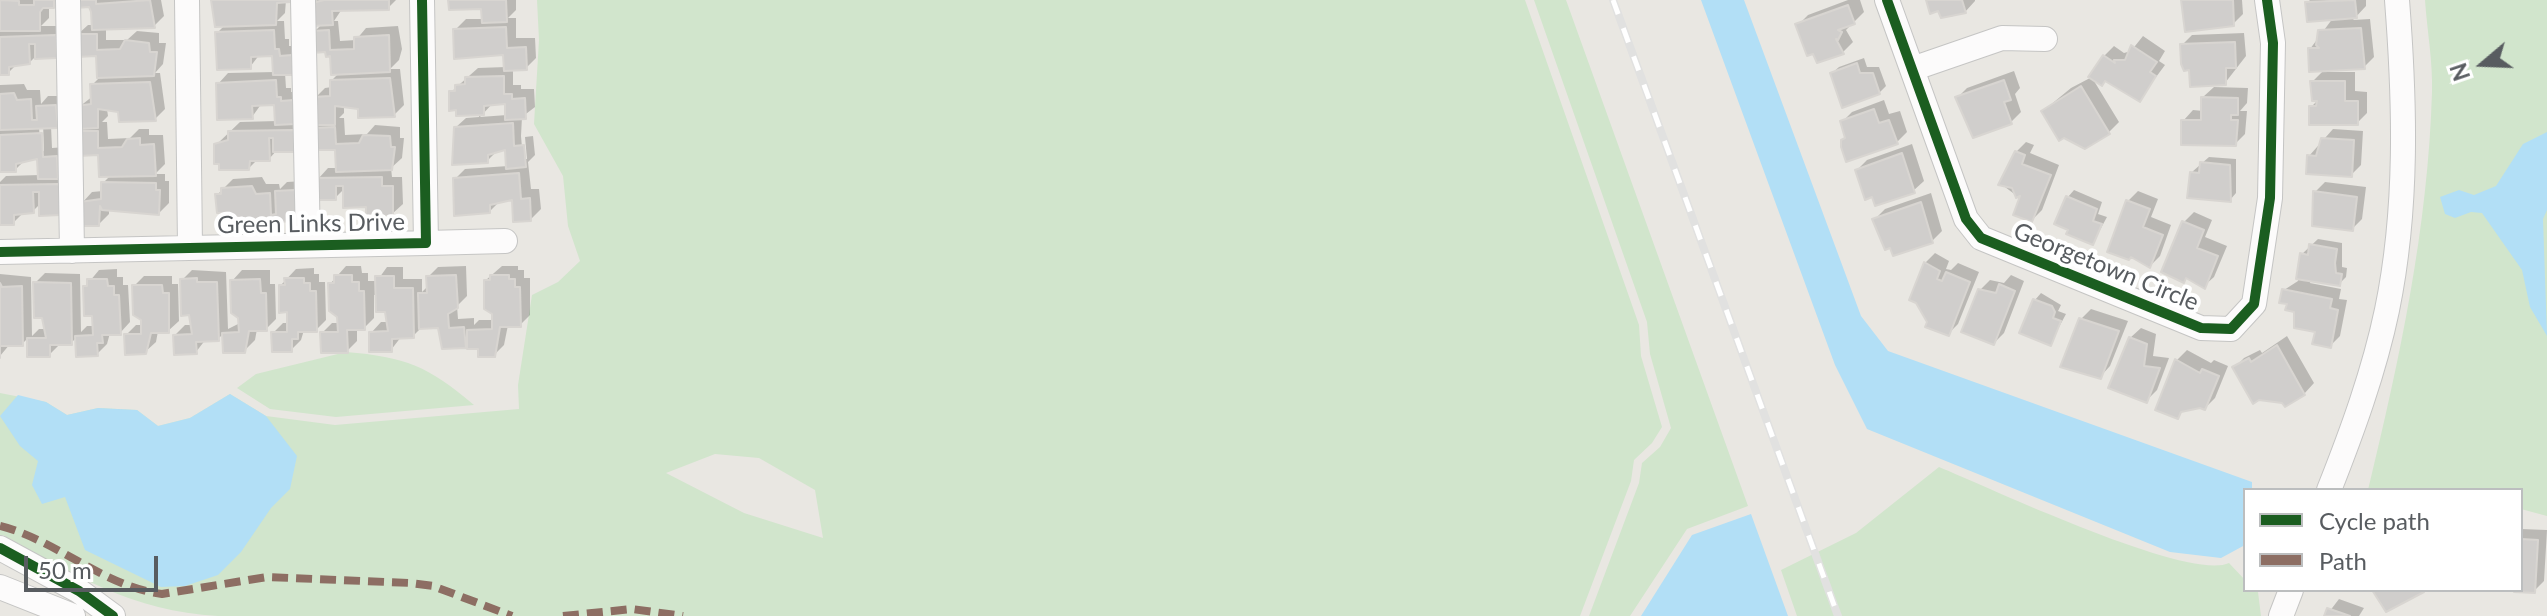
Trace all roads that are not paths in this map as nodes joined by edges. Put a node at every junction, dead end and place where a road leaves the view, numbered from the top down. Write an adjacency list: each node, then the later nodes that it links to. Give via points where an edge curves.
1 (68, 0): 14 (street)
2 (187, 0): 13 (street)
3 (303, 0): 12 (street)
4 (422, 0): 11 (street, Green Links Drive)
5 (1887, 0): 9 (street, Georgetown Circle)
6 (2267, 0): 9 (street, Georgetown Circle, via 2273,43 2270,198 2254,304 2231,329 2201,328 1981,238 1966,219)
7 (2397, 0): 16 (street, via 2403,72 2402,200 2394,263 2364,392)
8 (2045, 39): 9 (street, via 2002,38)
9 (1912, 69)
10 (505, 241): 11 (street, Green Links Drive)
11 (426, 243): 12 (street, Green Links Drive)
12 (308, 244): 13 (street, Green Links Drive)
13 (190, 246): 14 (street, Green Links Drive)
14 (72, 251): 15 (street, Green Links Drive)
15 (0, 252)
16 (2330, 488)
17 (0, 548): 21 (street)
18 (0, 587): 20 (street)
19 (2290, 592): 22 (street)
20 (73, 616)
21 (113, 616)
22 (2281, 616)

